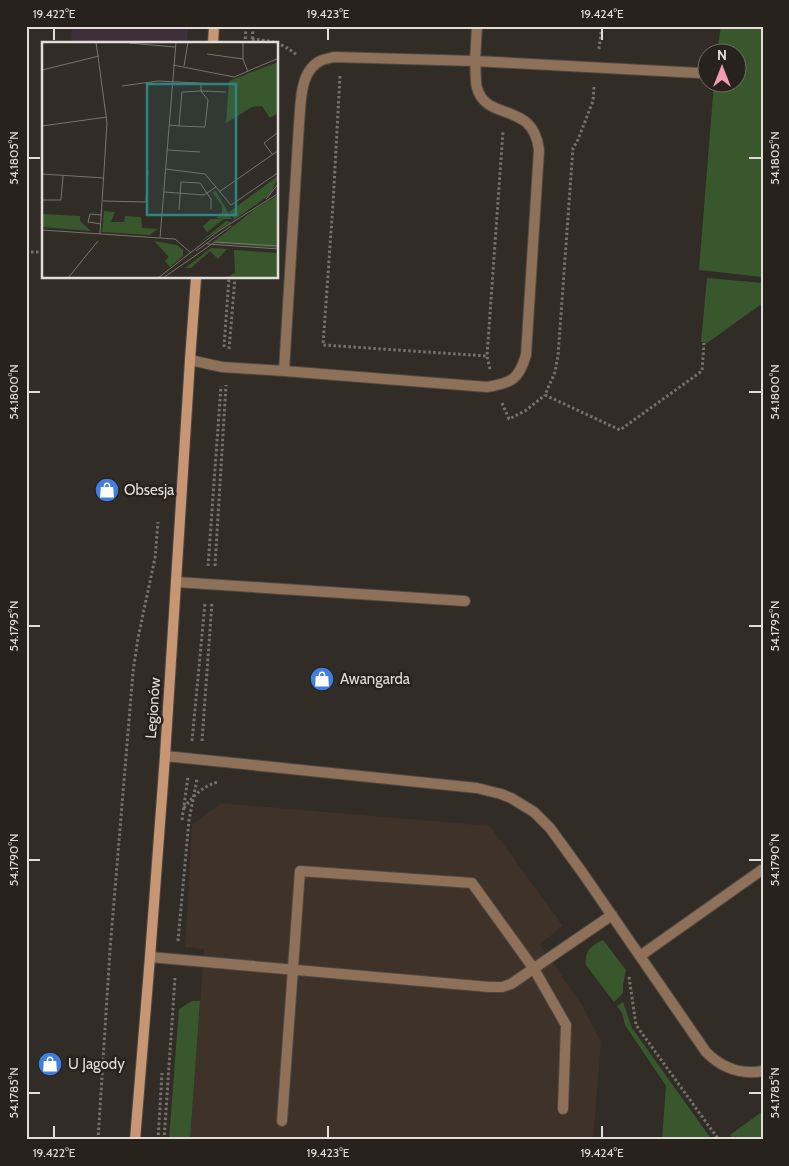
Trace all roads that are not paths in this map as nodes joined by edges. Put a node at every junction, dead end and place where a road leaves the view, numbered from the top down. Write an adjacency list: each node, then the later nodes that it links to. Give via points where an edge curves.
1 (214, 26): 3 (street)
2 (477, 26): 4 (lane)
3 (213, 42)
4 (475, 61): 5 (lane); 8 (lane, via 334,57 321,61 304,80); 8 (lane, via 478,90 487,104 526,121 538,139 526,355 516,377 487,387)
5 (696, 73)
6 (196, 279): 7 (street, Legionów)
7 (190, 360): 8 (lane, via 225,367); 9 (street, Legionów)
8 (284, 371)
9 (176, 582): 10 (lane); 11 (street, Legionów)
10 (464, 601)
11 (165, 756): 13 (lane, via 477,788 501,794 534,812 550,828); 15 (street, Legionów)
12 (763, 869): 14 (lane)
13 (612, 915): 14 (lane); 16 (lane)
14 (640, 956): 18 (lane, via 714,1060 746,1073)
15 (150, 957): 17 (lane); 21 (street, Legionów)
16 (534, 968): 17 (lane, via 502,987); 17 (lane, via 472,883 300,871); 19 (lane, via 566,1025)
17 (293, 970): 20 (lane)
18 (763, 1071)
19 (563, 1109)
20 (282, 1121)
21 (135, 1140)

